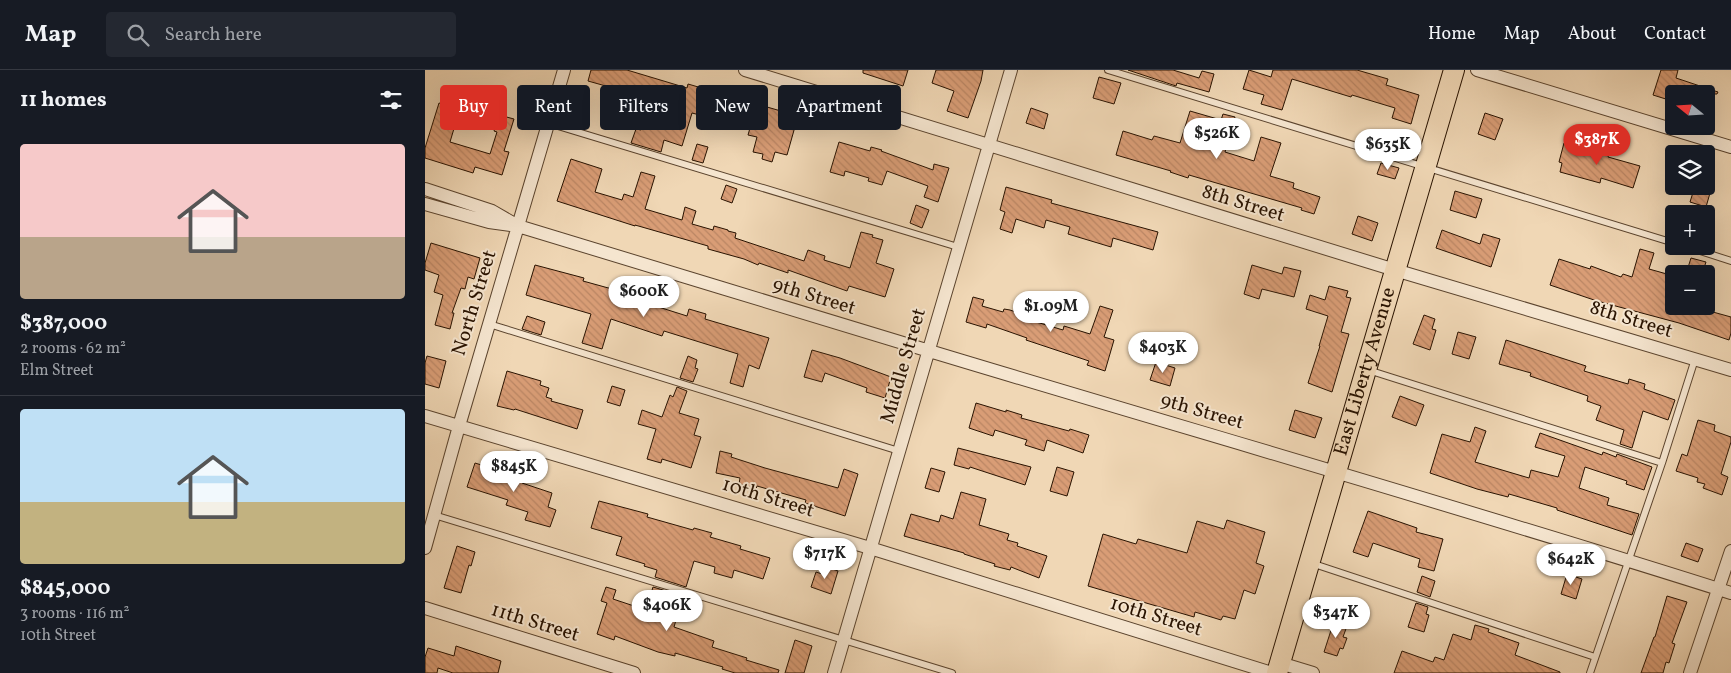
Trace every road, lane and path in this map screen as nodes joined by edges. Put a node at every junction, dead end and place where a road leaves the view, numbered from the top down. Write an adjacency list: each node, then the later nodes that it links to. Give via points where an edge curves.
1 (564, 70): 7 (street, North Street)
2 (745, 70): 10 (street, 8th Street)
3 (1011, 70): 10 (street, Middle Street)
4 (1108, 70): 12 (lane)
5 (1454, 70): 12 (main road, East Liberty Avenue)
6 (1477, 70): 11 (street)
7 (559, 85)
8 (546, 130): 15 (street, North Street)
9 (571, 130): 17 (lane)
10 (988, 145): 17 (street, Middle Street); 20 (street, 8th Street)
11 (1731, 147)
12 (1426, 166): 16 (lane); 20 (main road, East Liberty Avenue)
13 (425, 189): 15 (street, 9th Street, via 492,211)
14 (425, 204): 15 (street, 9th Street, via 489,222)
15 (518, 226): 21 (street, North Street); 22 (street, 9th Street)
16 (1665, 240)
17 (958, 247): 22 (street, Middle Street)
18 (1713, 255): 19 (lane)
19 (1731, 261)
20 (1395, 270): 23 (street, 8th Street); 24 (main road, East Liberty Avenue)
21 (489, 324): 27 (street, North Street); 28 (lane)
22 (927, 351): 28 (street, Middle Street); 30 (street, 9th Street)
23 (1695, 359): 25 (street, 8th Street); 29 (lane)
24 (1365, 369): 29 (lane); 30 (main road, East Liberty Avenue)
25 (1731, 370)
26 (425, 416): 27 (street, 10th Street)
27 (459, 426): 31 (street, North Street); 33 (street, 10th Street)
28 (899, 450): 33 (street, Middle Street)
29 (1662, 463): 35 (lane)
30 (1336, 471): 35 (street, 9th Street); 36 (main road, East Liberty Avenue)
31 (434, 515): 32 (street, North Street); 40 (lane)
32 (425, 548)
33 (870, 548): 40 (street, Middle Street); 42 (street, 10th Street)
34 (1731, 551): 37 (street)
35 (1629, 560): 37 (street, 9th Street); 41 (lane)
36 (1310, 563): 41 (lane); 42 (main road, East Liberty Avenue)
37 (1718, 589): 38 (street, 9th Street); 48 (street)
38 (1731, 593)
39 (425, 608): 43 (street, 11th Street)
40 (844, 640): 44 (street, Middle Street); 45 (lane)
41 (1595, 657): 47 (lane)
42 (1276, 670): 46 (street, 10th Street)
43 (634, 673)
44 (834, 673)
45 (952, 673)
46 (1313, 673)
47 (1590, 673)
48 (1690, 673)

